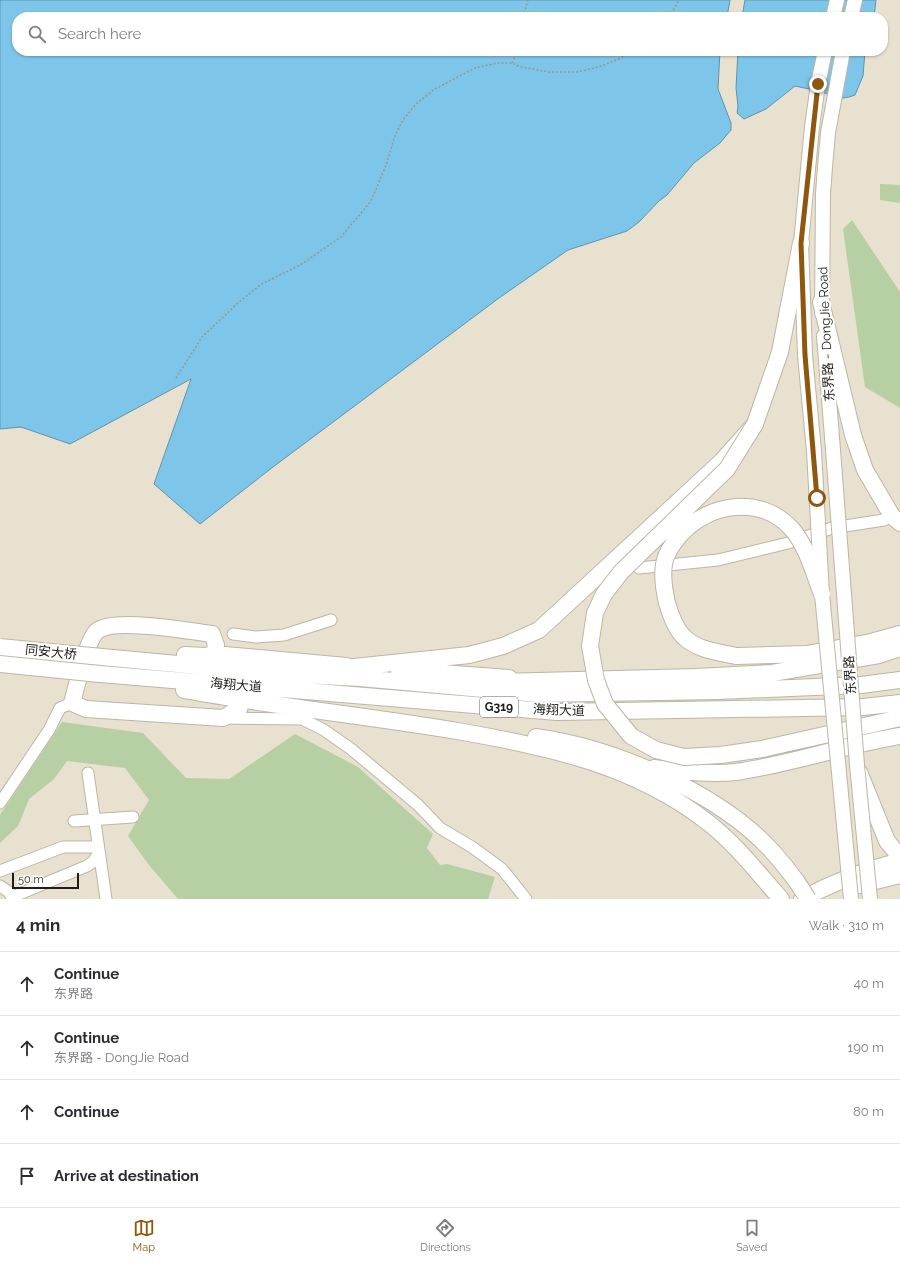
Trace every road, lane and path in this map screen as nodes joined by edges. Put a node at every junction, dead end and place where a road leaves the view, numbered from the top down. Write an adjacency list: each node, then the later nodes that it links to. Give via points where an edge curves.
1 (528, 0): 5 (path)
2 (679, 0): 6 (path)
3 (837, 0): 7 (main road)
4 (855, 0): 8 (main road)
5 (524, 12)
6 (672, 12)
7 (834, 12)
8 (851, 12)
9 (516, 56): 13 (path)
10 (624, 56): 13 (path, via 599,67 577,72 550,72)
11 (824, 56): 14 (main road, 东界路 - DongJie Road, via 812,127)
12 (843, 56): 15 (main road, 东界路 - DongJie Road, via 828,133 823,194)
13 (512, 63): 16 (path, via 475,68 435,89 416,104 403,120 394,138 387,163 370,202 341,237 300,265 260,285 238,303 202,337)
14 (801, 243): 17 (highway, via 780,352); 19 (main road, 东界路 - DongJie Road, via 805,355)
15 (821, 302): 18 (main road, 东界路 - DongJie Road); 21 (highway, via 853,436 865,470 892,516)
16 (176, 378)
17 (755, 424): 34 (highway, bridge, via 721,462 539,630 503,646 469,655); 44 (highway, bridge, via 727,469 621,572 604,594 595,613 590,646 596,680 605,704 631,736 656,750 684,757 762,749)
18 (833, 450): 47 (main road, 东界路, bridge)
19 (814, 451): 23 (main road, 东界路, bridge)
20 (884, 520): 22 (street, via 832,528 788,543 718,560)
21 (900, 523)
22 (639, 568)
23 (822, 594): 27 (highway, bridge, via 805,548 790,528 774,515 754,508 733,507 707,513 688,526 672,545 664,563 663,588 670,613 682,636 704,649 736,656 807,654); 69 (main road, 东界路, bridge)
24 (331, 620): 26 (street, via 284,635 256,637)
25 (212, 634): 30 (highway, via 216,645); 32 (highway, via 229,643); 41 (highway, via 124,625 108,626 97,631 90,641)
26 (233, 634)
27 (900, 634)
28 (0, 647): 31 (highway, 同安大桥, bridge)
29 (900, 648): 37 (highway, via 772,673)
30 (214, 654): 31 (highway); 32 (highway)
31 (102, 657): 36 (highway, 海翔大道 / G319)
32 (244, 657): 34 (highway)
33 (0, 664): 35 (highway, 同安大桥, bridge)
34 (355, 666): 36 (highway); 37 (highway, via 477,677)
35 (100, 674): 40 (highway); 42 (highway, 海翔大道 / G319, via 557,712 863,707)
36 (284, 674): 39 (highway, 海翔大道 / G319, via 360,678)
37 (558, 680): 39 (highway)
38 (900, 680): 39 (highway, 海翔大道 / G319, via 861,685 726,691 538,694)
39 (410, 684)
40 (242, 701): 43 (highway, via 238,709); 45 (highway)
41 (72, 703): 43 (highway, via 86,709); 50 (street, via 60,708 49,730)
42 (900, 703)
43 (223, 718): 64 (street, via 302,719 324,730 418,805 440,828 502,869)
44 (900, 718)
45 (393, 720): 48 (highway, via 486,729 559,740); 65 (highway, via 526,743 589,760 629,775 670,796 706,821 730,842)
46 (900, 736): 48 (highway, via 734,772 694,773)
47 (857, 765): 55 (highway, bridge, via 887,841); 70 (main road, 东界路, bridge)
48 (640, 766): 67 (highway, bridge, via 698,794 742,824 771,850)
49 (88, 774): 52 (street)
50 (0, 803)
51 (132, 817): 52 (street)
52 (93, 819): 53 (street); 54 (street)
53 (74, 822)
54 (98, 849): 57 (street, via 94,861); 58 (street); 59 (street, via 63,847)
55 (900, 857)
56 (900, 861): 66 (highway, via 878,866 833,883)
57 (87, 866): 58 (street); 62 (street)
58 (101, 869): 63 (street)
59 (0, 871)
60 (900, 875): 68 (highway, via 831,891)
61 (0, 886): 62 (street)
62 (13, 898)
63 (106, 899)
64 (526, 899)
65 (781, 899)
66 (802, 899)
67 (808, 899)
68 (816, 899)
69 (851, 899)
70 (870, 899)

